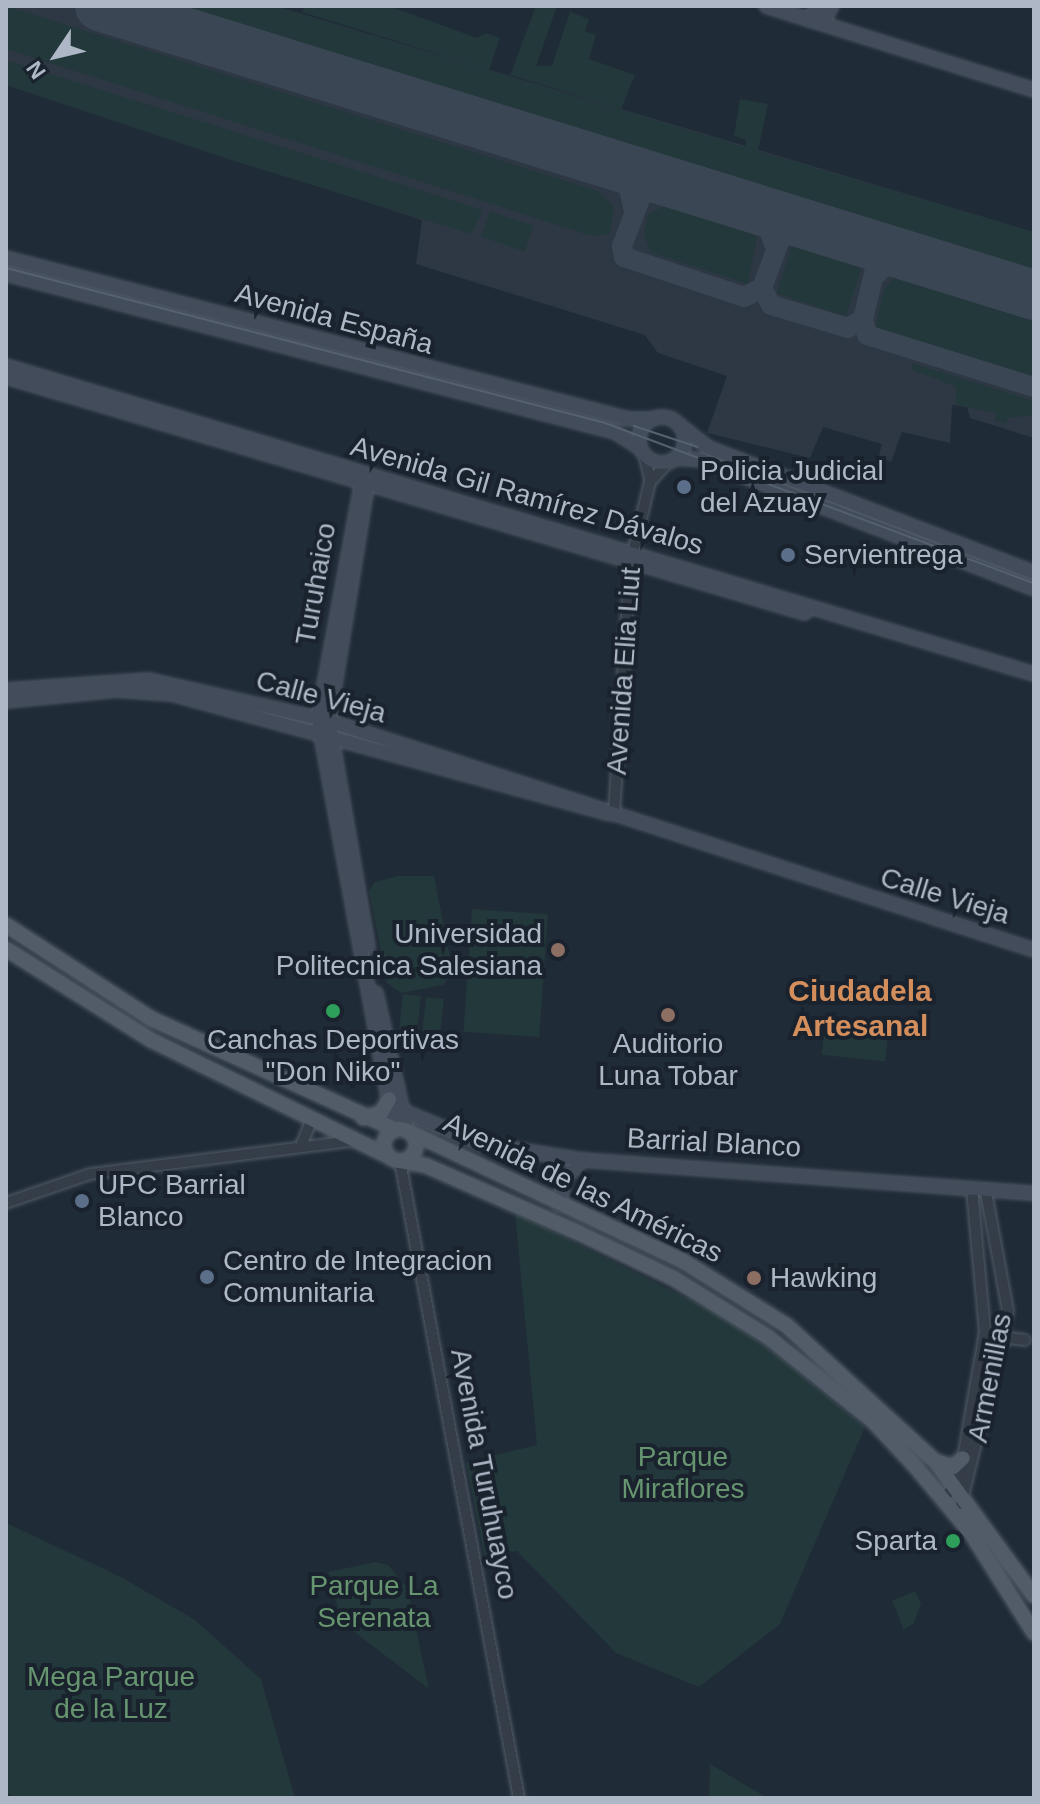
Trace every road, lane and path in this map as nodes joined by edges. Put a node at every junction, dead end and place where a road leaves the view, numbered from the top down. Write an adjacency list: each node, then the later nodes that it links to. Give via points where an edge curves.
1 (766, 6): 4 (main road)
2 (818, 6): 4 (main road)
3 (832, 6): 4 (main road)
4 (816, 22): 5 (main road)
5 (1034, 90)
6 (6, 258): 10 (main road, Avenida España, via 628,419)
7 (6, 274): 12 (main road, Avenida España, via 615,432)
8 (6, 367): 15 (main road, Avenida Gil Ramírez Dávalos)
9 (6, 377): 15 (main road, Avenida Gil Ramírez Dávalos)
10 (651, 419): 11 (main road); 12 (main road, via 642,428)
11 (678, 424): 13 (main road, via 685,441); 17 (main road, via 709,448)
12 (642, 451): 13 (main road); 14 (street, Avenida Elia Liut)
13 (672, 460): 14 (street, Avenida Elia Liut); 18 (main road, via 702,460)
14 (650, 482): 16 (street, Avenida Elia Liut)
15 (364, 483): 16 (main road, Avenida Gil Ramírez Dávalos); 23 (main road)
16 (631, 559): 19 (main road, Avenida Gil Ramírez Dávalos); 20 (main road, Avenida Gil Ramírez Dávalos); 24 (street, Avenida Elia Liut)
17 (1034, 573)
18 (1034, 589)
19 (1034, 674)
20 (1034, 681)
21 (6, 690): 23 (main road, Calle Vieja, via 149,680)
22 (6, 701): 23 (main road, Calle Vieja, via 147,690)
23 (324, 726): 24 (main road, Calle Vieja); 28 (main road)
24 (614, 814): 27 (main road, Calle Vieja)
25 (6, 925): 30 (main road, Avenida de las Américas, via 152,1019)
26 (6, 949): 29 (main road, Avenida de las Américas, via 151,1040)
27 (1034, 950)
28 (394, 1104): 30 (main road); 31 (main road); 35 (main road, Barrial Blanco, via 481,1144)
29 (313, 1117): 32 (main road, Avenida de las Américas); 33 (street)
30 (361, 1118): 31 (main road, Avenida de las Américas)
31 (403, 1130): 34 (main road, via 384,1139); 34 (main road, via 415,1150); 40 (main road, Avenida de las Américas)
32 (362, 1140): 33 (street); 34 (main road, Avenida de las Américas)
33 (301, 1146): 39 (street, via 90,1174)
34 (394, 1158): 46 (main road, Avenida de las Américas, via 427,1166 673,1278 755,1329 874,1422); 51 (street, Avenida Turuhuayco)
35 (582, 1160): 36 (main road, Barrial Blanco, via 879,1177); 40 (main road, via 565,1179)
36 (972, 1190): 37 (main road, Barrial Blanco); 43 (street, Armenillas, via 985,1332)
37 (986, 1192): 38 (main road, Barrial Blanco); 42 (street, Armenillas, via 1008,1311)
38 (1034, 1193)
39 (6, 1203)
40 (559, 1205): 44 (main road, Avenida de las Américas, via 683,1261 775,1317 885,1409)
41 (1025, 1340): 42 (street, via 1009,1338)
42 (995, 1347): 47 (street, Armenillas)
43 (963, 1458): 44 (main road, via 953,1467); 45 (street, Armenillas)
44 (936, 1462): 45 (main road, Avenida de las Américas)
45 (956, 1486): 46 (street); 47 (main road, Avenida de las Américas)
46 (943, 1498): 48 (main road, Avenida de las Américas)
47 (967, 1499): 48 (street); 49 (main road, Avenida de las Américas)
48 (954, 1511): 50 (main road, Avenida de las Américas)
49 (1034, 1596)
50 (1034, 1633)
51 (519, 1798)

